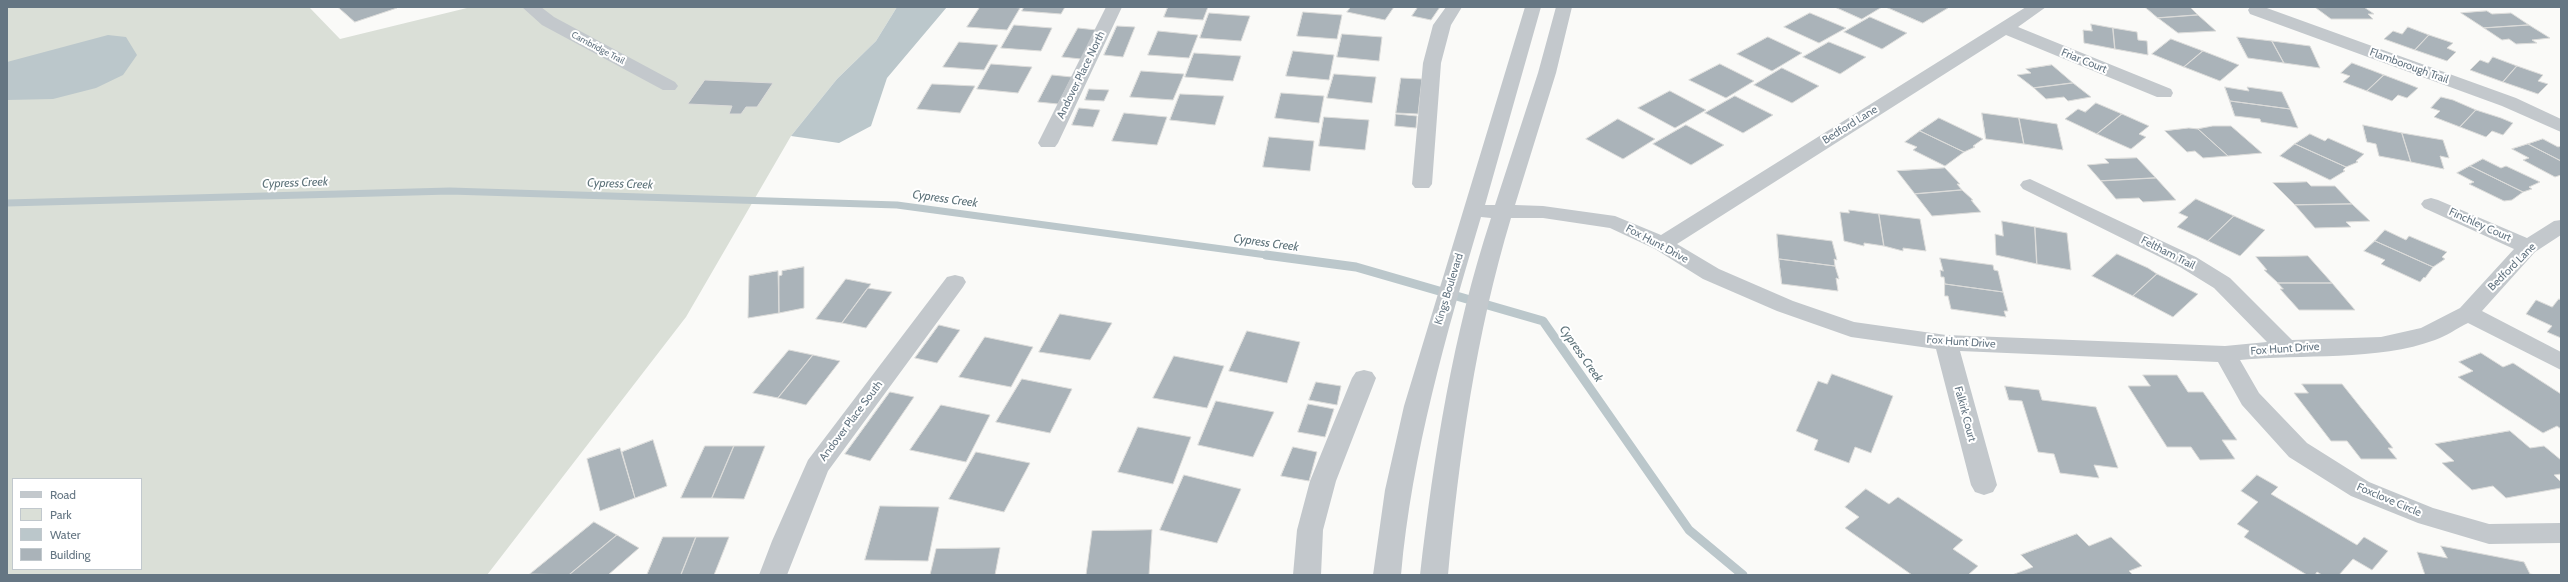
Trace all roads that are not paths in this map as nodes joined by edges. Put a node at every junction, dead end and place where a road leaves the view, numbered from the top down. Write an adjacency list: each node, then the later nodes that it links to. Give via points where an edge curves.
1 (530, 7): 9 (street, Cambridge Trail, via 548,21)
2 (1114, 7): 12 (street, Andover Place North)
3 (1454, 7): 13 (street, via 1442,25 1432,63)
4 (1533, 7): 16 (street, Kings Boulevard)
5 (1564, 7): 17 (street, via 1547,73)
6 (2038, 7): 8 (street, Bedford Lane)
7 (2256, 10): 11 (street, Flamborough Trail, via 2509,102)
8 (2004, 28): 10 (street, Friar Court); 19 (street, Bedford Lane)
9 (669, 86)
10 (2164, 93)
11 (2561, 126)
12 (1048, 143)
13 (1422, 184)
14 (2030, 185): 24 (street, Feltham Trail, via 2188,262 2222,283)
15 (2431, 204): 20 (street, Finchley Court)
16 (1473, 211): 17 (street, Fox Hunt Drive); 32 (street, Kings Boulevard, via 1408,437 1394,509)
17 (1504, 212): 19 (street, Fox Hunt Drive, via 1574,215 1615,222); 33 (street, via 1493,243 1471,329 1444,480)
18 (2561, 226): 20 (street, Bedford Lane)
19 (1662, 244): 23 (street, Fox Hunt Drive, via 1712,274 1785,306 1851,329)
20 (2528, 247): 22 (street, Bedford Lane)
21 (955, 282): 30 (street, Andover Place South, via 817,467)
22 (2468, 313): 24 (street, Fox Hunt Drive, via 2428,334 2381,345); 26 (street)
23 (1946, 343): 25 (street, Fox Hunt Drive); 28 (street, Falkirk Court)
24 (2286, 348): 25 (street, Fox Hunt Drive)
25 (2225, 354): 29 (street, Foxclove Circle, via 2250,399 2298,450 2360,489 2427,516 2489,534)
26 (2561, 362)
27 (1364, 378): 31 (street, via 1323,481 1310,530)
28 (1984, 485)
29 (2561, 533)
30 (773, 575)
31 (1306, 575)
32 (1387, 575)
33 (1434, 575)

